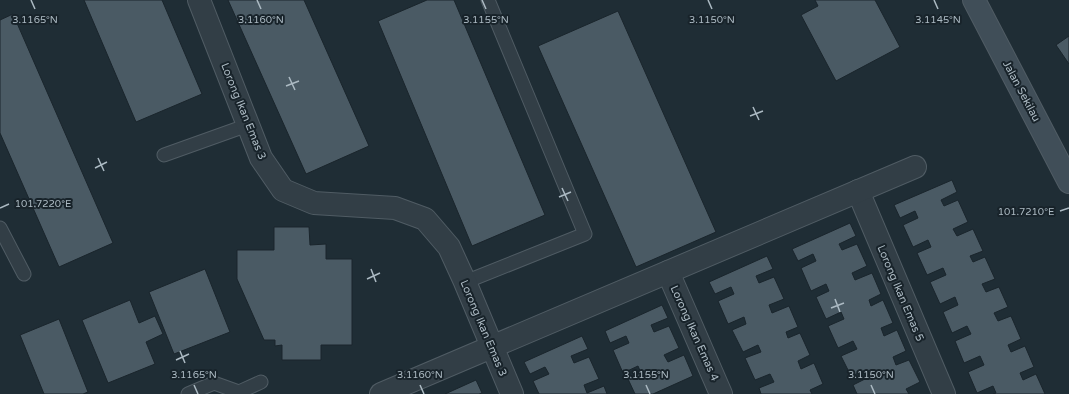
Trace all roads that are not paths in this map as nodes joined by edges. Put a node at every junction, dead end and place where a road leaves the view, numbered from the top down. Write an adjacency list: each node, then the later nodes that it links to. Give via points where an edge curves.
1 (199, 0): 4 (street, Lorong Ikan Emas 3)
2 (488, 0): 12 (lane, via 584,234)
3 (974, 0): 7 (street, Jalan Sekilau)
4 (248, 125): 5 (lane); 12 (street, Lorong Ikan Emas 3, via 261,158 283,190 314,203 395,208 425,219 449,247)
5 (164, 155)
6 (915, 167): 8 (street)
7 (1069, 182)
8 (858, 191): 10 (street); 19 (street, Lorong Ikan Emas 5)
9 (0, 228): 11 (lane)
10 (668, 272): 13 (street); 18 (street, Lorong Ikan Emas 4)
11 (24, 274)
12 (465, 282): 13 (street, Lorong Ikan Emas 3)
13 (492, 347): 16 (street); 17 (street, Lorong Ikan Emas 3)
14 (261, 382): 15 (lane, via 239,392 214,383)
15 (188, 394)
16 (381, 394)
17 (512, 394)
18 (722, 394)
19 (944, 394)

